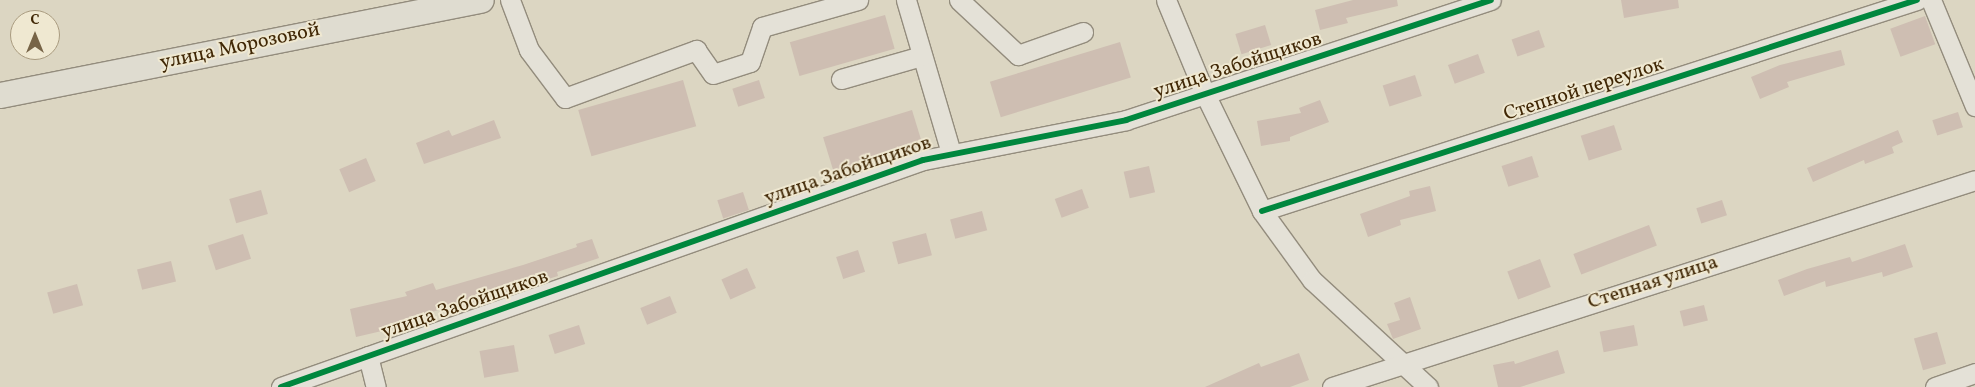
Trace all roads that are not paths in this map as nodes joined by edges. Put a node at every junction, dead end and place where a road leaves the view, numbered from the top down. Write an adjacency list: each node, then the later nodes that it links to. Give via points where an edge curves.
1 (481, 0): 14 (main road, улица Морозовой)
2 (510, 0): 3 (street, via 530,50 565,98 696,50 713,74 750,62 762,27)
3 (858, 0)
4 (906, 0): 11 (street)
5 (959, 0): 10 (street, via 1018,54)
6 (1166, 0): 13 (street)
7 (1492, 0): 13 (street, улица Забойщиков)
8 (1917, 0): 18 (street, Степной переулок)
9 (1931, 0): 15 (street)
10 (1083, 32)
11 (922, 56): 12 (street); 16 (street)
12 (841, 79)
13 (1205, 94): 16 (street, улица Забойщиков, via 1126,120); 18 (street)
14 (0, 95)
15 (1975, 106)
16 (952, 153): 19 (street, улица Забойщиков, via 923,160)
17 (1975, 180): 20 (street, Степная улица)
18 (1262, 211): 20 (street, via 1312,280)
19 (368, 356): 22 (street, улица Забойщиков); 23 (street)
20 (1402, 362): 24 (street, Степная улица); 25 (street)
21 (1975, 373): 26 (street)
22 (281, 387)
23 (376, 387)
24 (1332, 387)
25 (1428, 387)
26 (1935, 387)

